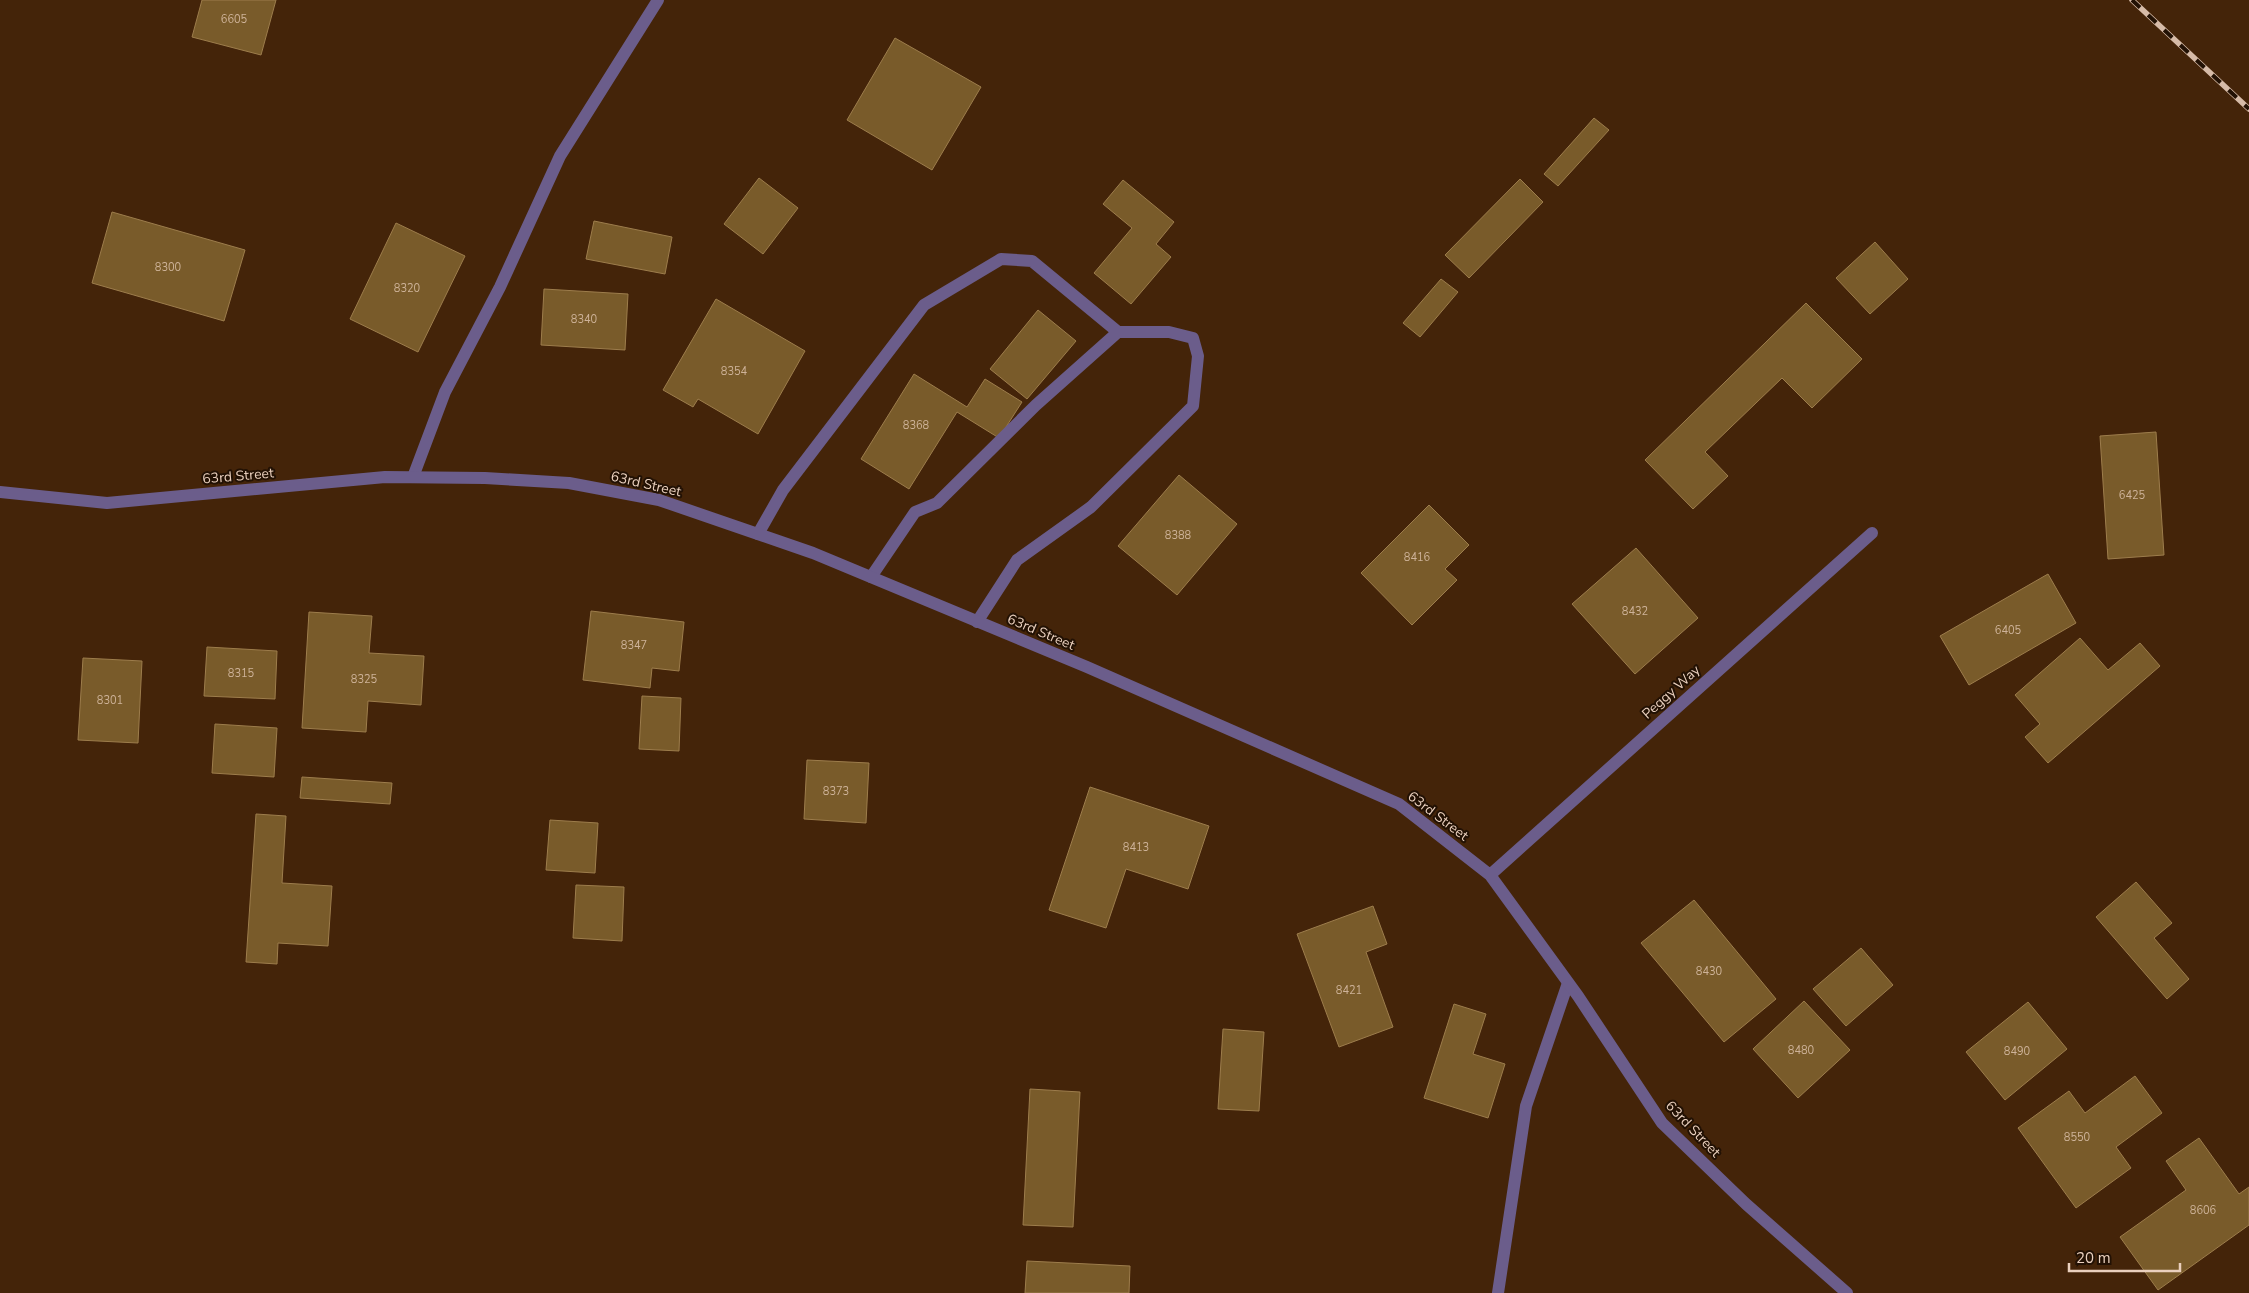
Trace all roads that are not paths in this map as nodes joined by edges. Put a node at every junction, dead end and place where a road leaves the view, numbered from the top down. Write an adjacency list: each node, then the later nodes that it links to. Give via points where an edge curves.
1 (658, 0): 3 (street, via 560,156 500,287 444,392)
2 (1118, 332): 6 (street, via 1032,261 1001,259 924,305 783,490); 7 (street, via 1036,405 937,503 915,512); 8 (street, via 1169,332 1193,338 1198,356 1193,406 1091,507 1017,560)
3 (413, 477): 4 (street, 63rd Street, via 107,503); 6 (street, 63rd Street, via 569,483 659,500)
4 (0, 492)
5 (1872, 533): 9 (street, Peggy Way)
6 (758, 534): 7 (street, 63rd Street)
7 (871, 577): 8 (street, 63rd Street)
8 (978, 622): 9 (street, 63rd Street, via 1399,804)
9 (1490, 874): 10 (street, 63rd Street)
10 (1568, 983): 11 (street, via 1526,1106); 12 (street, 63rd Street, via 1662,1123 1746,1204)
11 (1498, 1293)
12 (1847, 1293)

